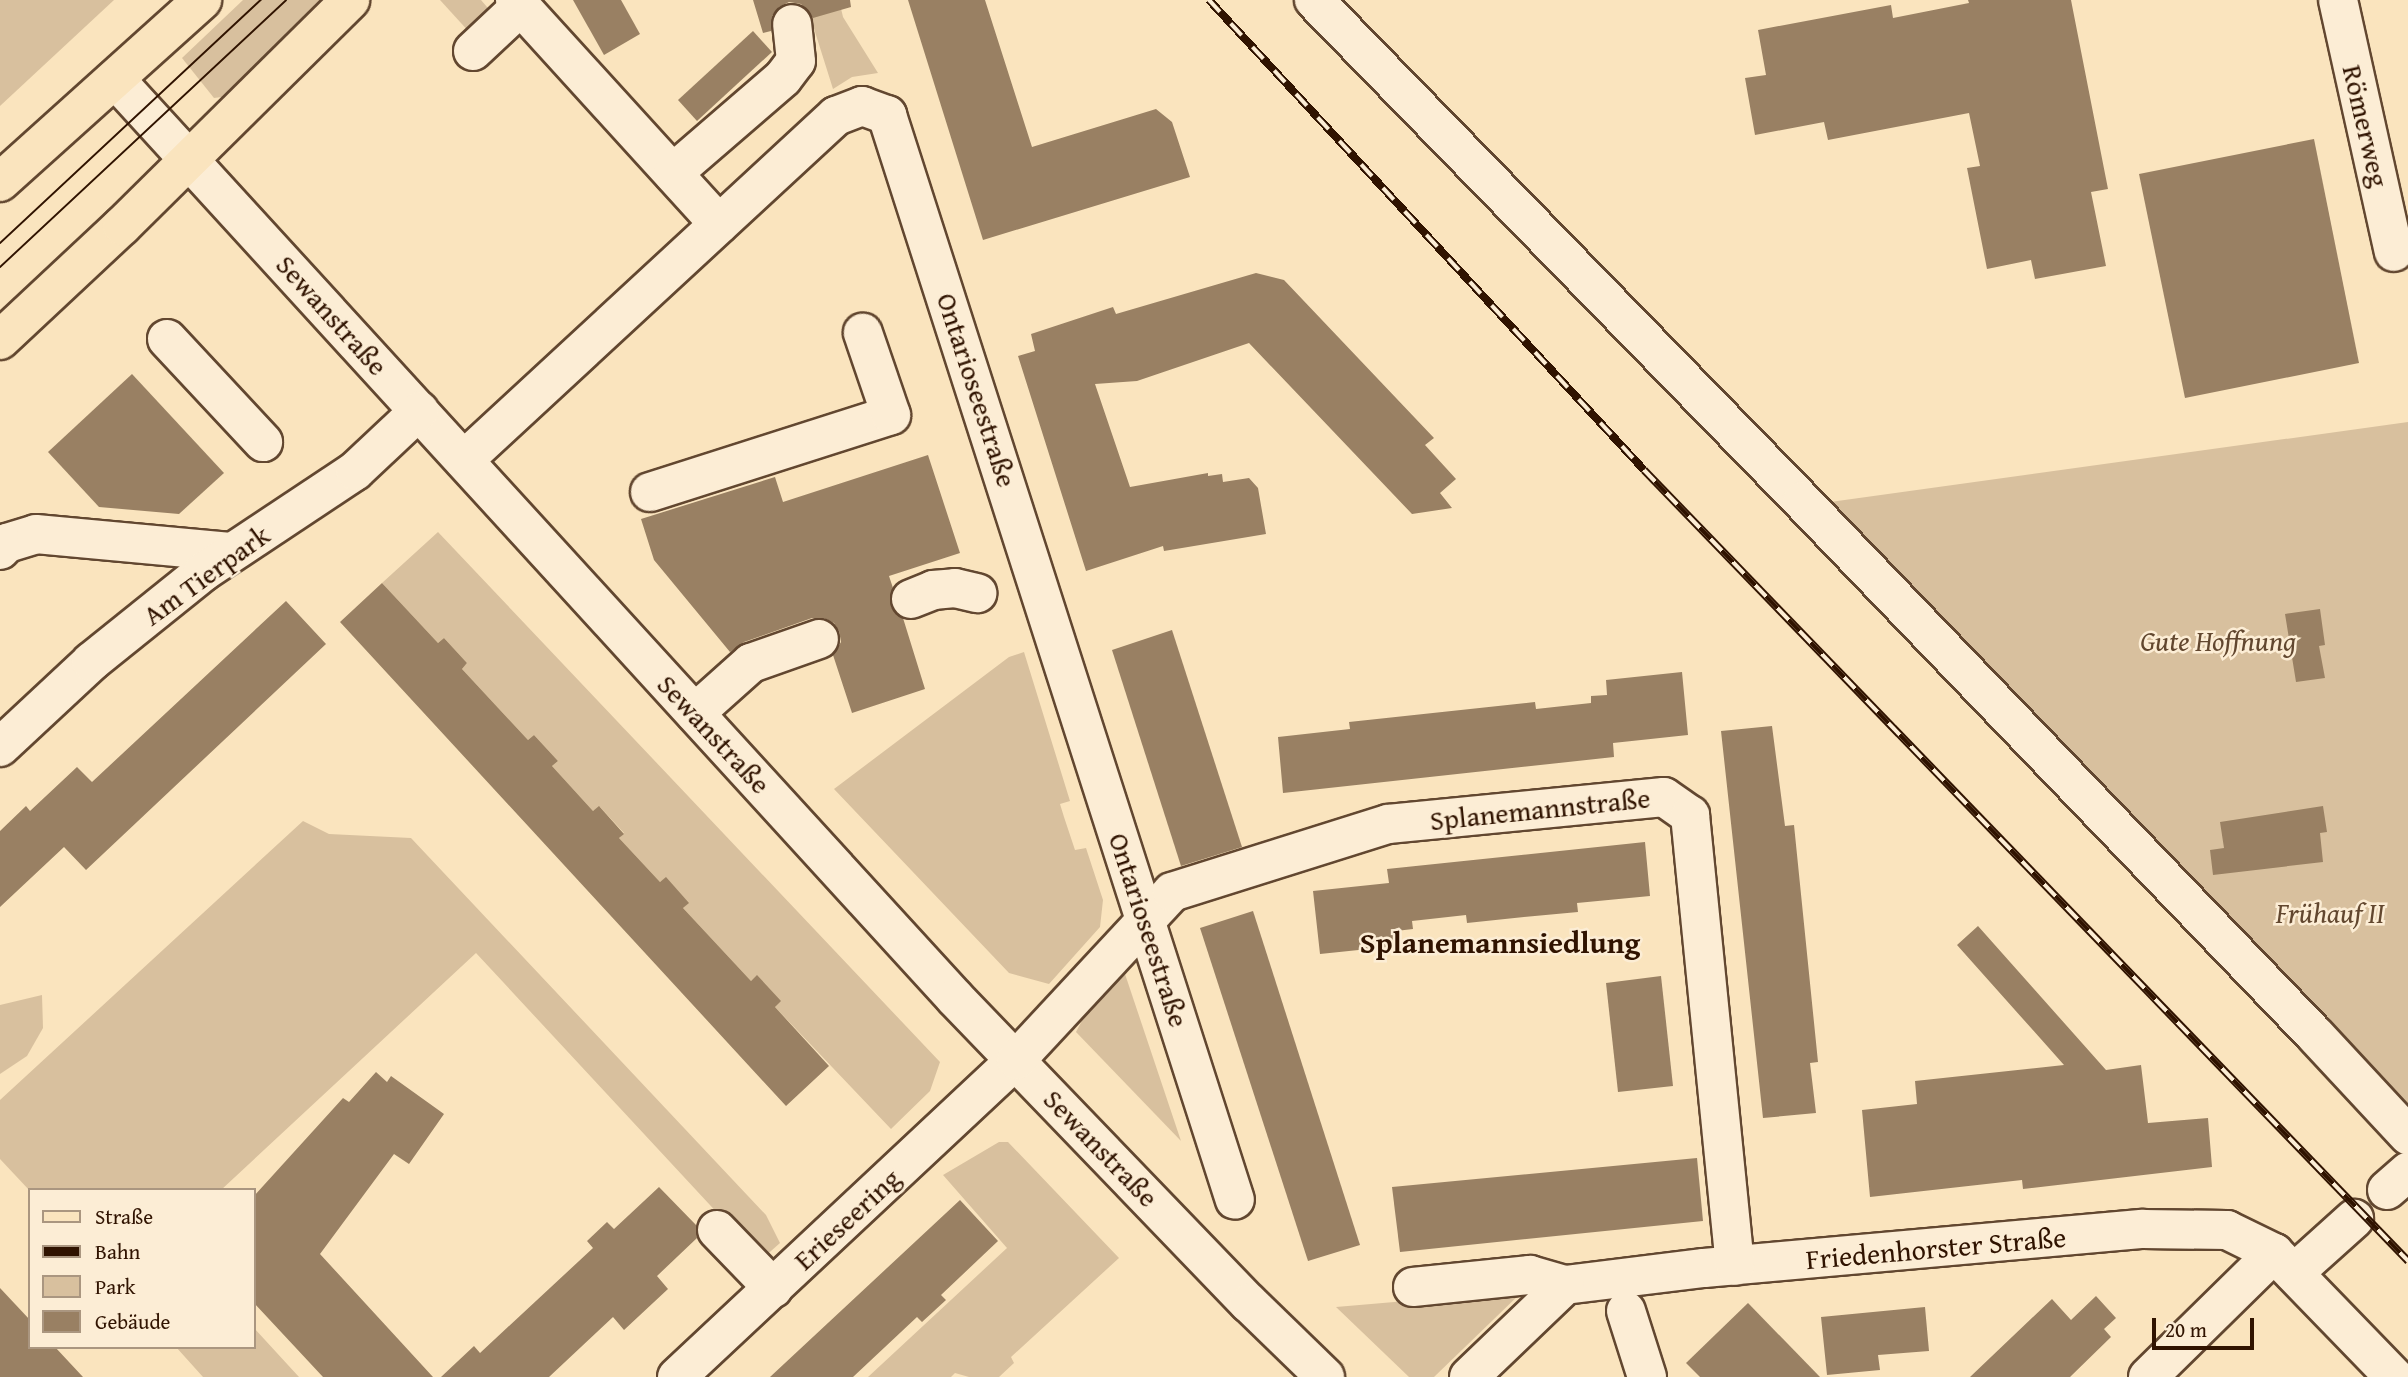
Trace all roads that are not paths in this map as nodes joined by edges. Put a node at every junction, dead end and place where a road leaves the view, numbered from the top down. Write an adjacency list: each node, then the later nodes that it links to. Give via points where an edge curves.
1 (202, 0): 8 (main road)
2 (350, 0): 9 (main road)
3 (1314, 0): 30 (street, via 1802,501)
4 (2338, 0): 13 (street, Römerweg)
5 (518, 3): 7 (street); 10 (street)
6 (792, 24): 10 (street, via 796,61 783,78)
7 (473, 51)
8 (115, 79): 9 (street, Sewanstraße); 11 (main road)
9 (188, 159): 16 (main road); 17 (street, Sewanstraße)
10 (673, 173): 12 (street)
11 (0, 182)
12 (719, 224): 19 (street, Ontarioseestraße); 28 (street, Ontarioseestraße, via 836,116 862,106 887,115)
13 (2396, 229)
14 (863, 333): 20 (street, via 891,415)
15 (167, 339): 18 (street)
16 (0, 340)
17 (419, 411): 19 (street, Sewanstraße); 22 (street, Am Tierpark, via 355,471)
18 (263, 442)
19 (464, 460): 26 (street, Sewanstraße)
20 (650, 492)
21 (0, 550): 22 (street, via 7,543 36,534)
22 (230, 552): 27 (street, Am Tierpark, via 91,662)
23 (977, 593): 24 (street, via 955,588)
24 (911, 598)
25 (819, 639): 26 (street, via 751,663)
26 (695, 713): 29 (street, Sewanstraße)
27 (0, 747)
28 (1147, 921): 29 (street, Splanemannstraße); 31 (street, Ontarioseestraße); 35 (street, Splanemannstraße, via 1172,892 1388,824 1664,797 1690,815)
29 (1016, 1060): 38 (street, Erieseering); 41 (street, Sewanstraße)
30 (2408, 1135)
31 (1235, 1200)
32 (2354, 1219): 34 (street)
33 (717, 1230): 38 (street)
34 (2284, 1263): 35 (street, Friedenhorster Straße, via 2227,1230 2143,1229); 44 (street); 45 (street)
35 (1735, 1266): 36 (street, Friedenhorster Straße)
36 (1565, 1284): 37 (street, Friedenhorster Straße, via 1530,1275); 42 (street)
37 (1413, 1287)
38 (773, 1288): 40 (street, Erieseering)
39 (1626, 1311): 43 (street)
40 (677, 1377)
41 (1325, 1377)
42 (1469, 1377)
43 (1647, 1377)
44 (2148, 1377)
45 (2394, 1377)

